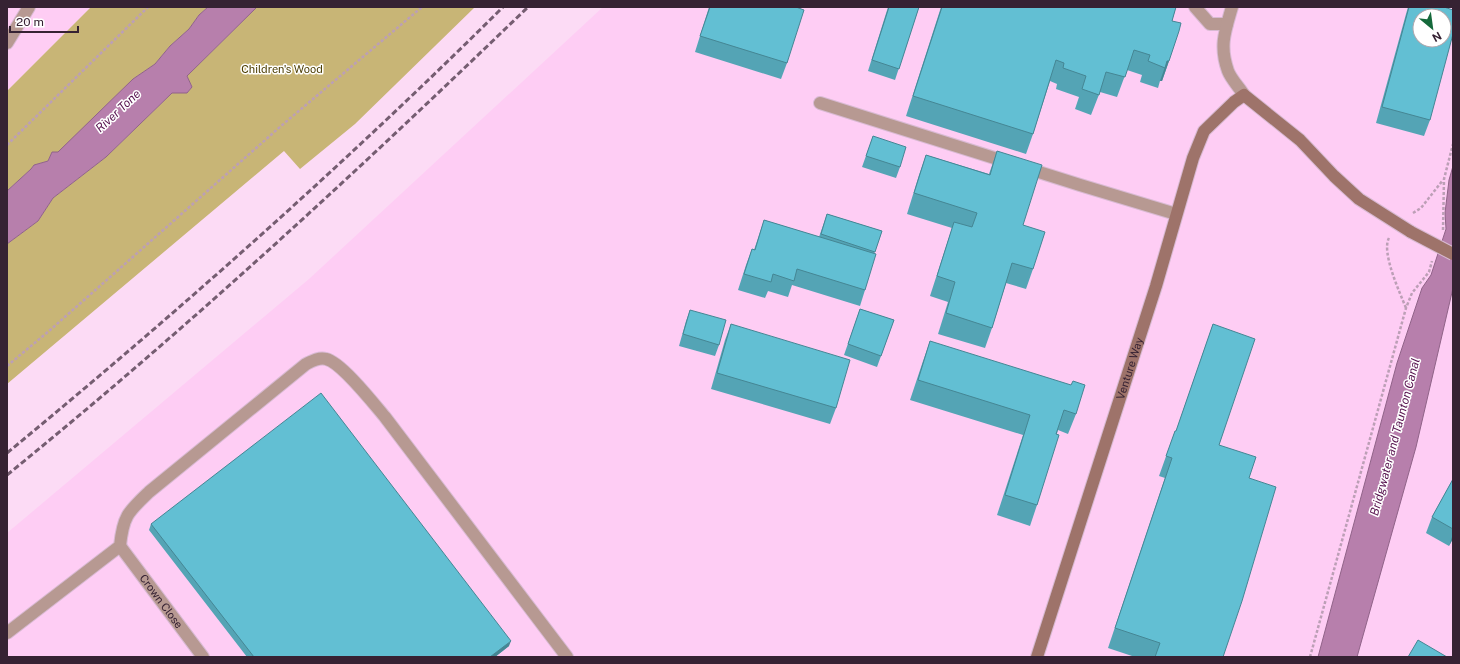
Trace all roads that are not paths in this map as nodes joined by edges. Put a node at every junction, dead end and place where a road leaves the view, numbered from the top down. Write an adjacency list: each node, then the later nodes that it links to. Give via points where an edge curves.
1 (29, 7): 5 (street)
2 (1195, 7): 4 (street, via 1210,24)
3 (1232, 7): 4 (street)
4 (1227, 24): 6 (street, via 1222,50 1228,72)
5 (7, 42)
6 (1244, 95): 8 (street, Venture Way, via 1204,131); 9 (street, bridge, via 1300,140 1359,199 1411,232)
7 (820, 103): 8 (street)
8 (1176, 214): 14 (street, Venture Way, via 1156,286)
9 (1453, 254)
10 (120, 546): 11 (street); 12 (street, Crown Close); 13 (street, via 129,510 306,364 326,359 334,362 355,382 385,417)
11 (7, 633)
12 (203, 657)
13 (566, 657)
14 (1037, 657)

